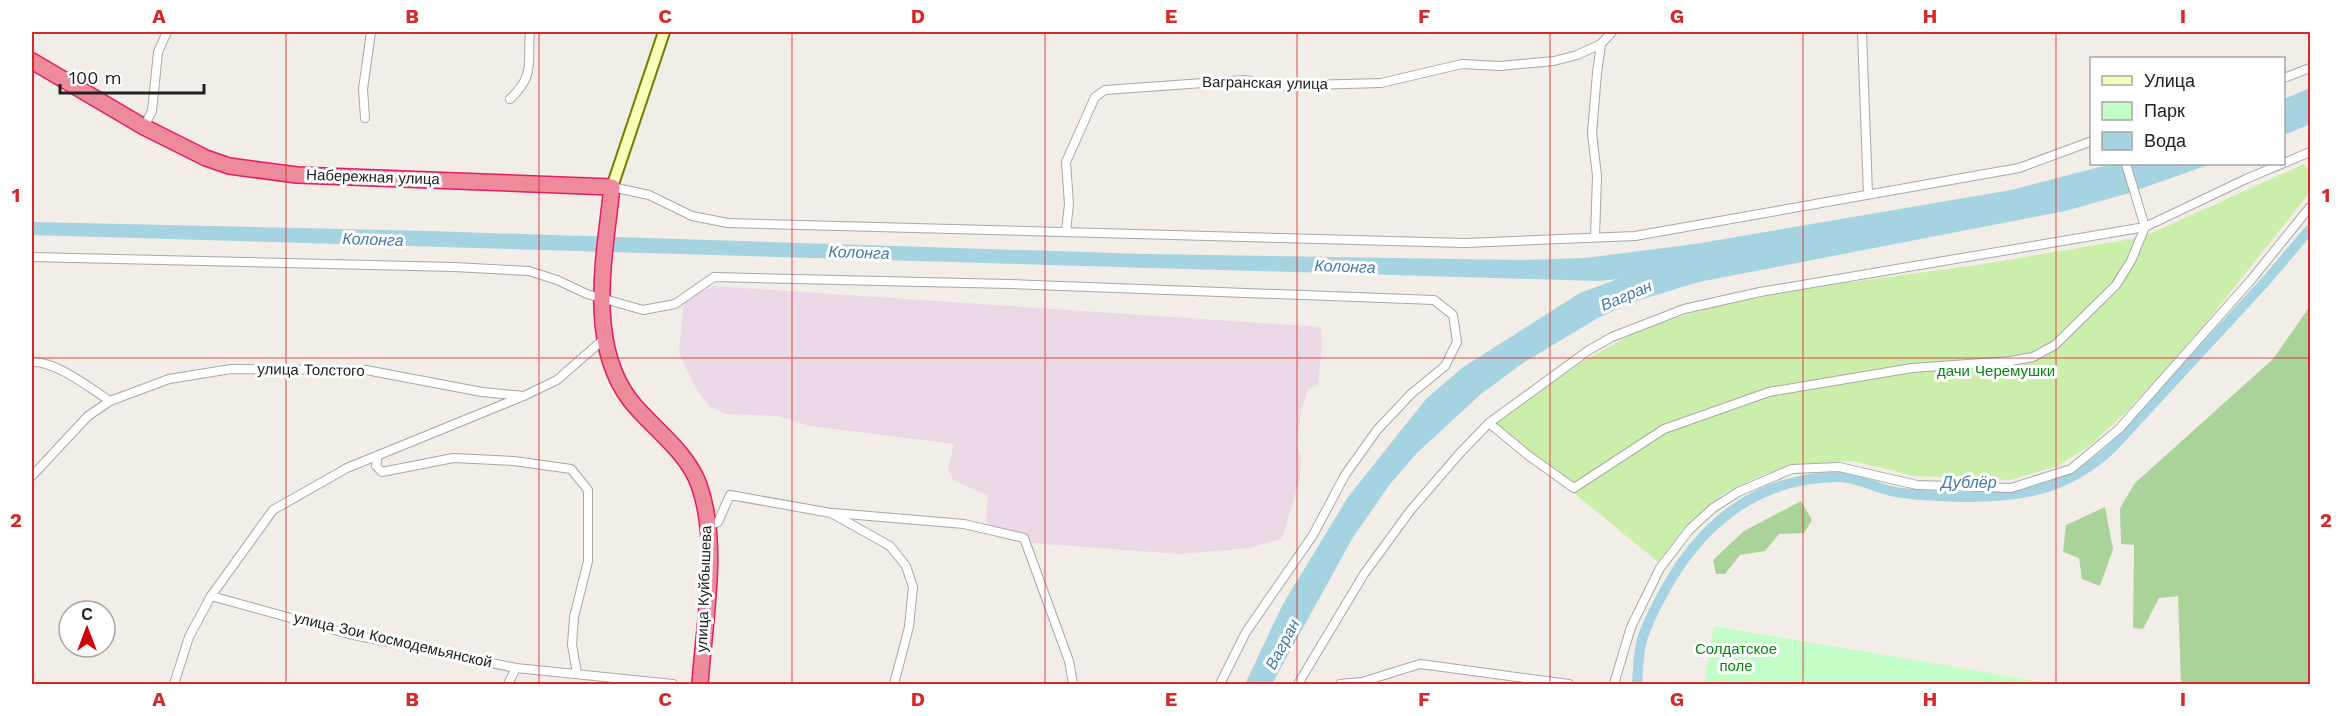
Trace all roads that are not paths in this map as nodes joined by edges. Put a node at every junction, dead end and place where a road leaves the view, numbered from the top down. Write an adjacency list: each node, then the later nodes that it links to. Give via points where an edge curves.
1 (167, 32): 13 (street, via 158,52 152,111)
2 (371, 32): 12 (street, via 363,89)
3 (530, 32): 11 (street, via 530,64 521,89)
4 (664, 32): 19 (main road)
5 (1612, 32): 7 (street)
6 (1862, 32): 20 (street)
7 (1601, 44): 23 (street, Вагранская улица, via 1554,61 1500,66 1462,64 1381,83 1272,86 1245,80 1105,90 1095,97 1066,162); 24 (street, via 1592,133 1597,176)
8 (32, 61): 13 (highway, Набережная улица)
9 (2310, 68): 10 (street)
10 (2285, 77)
11 (510, 99)
12 (365, 118)
13 (144, 127): 19 (highway, Набережная улица, via 206,158 265,172)
14 (2090, 141): 20 (street, via 2019,168)
15 (2310, 152): 16 (street)
16 (2285, 163)
17 (2126, 165): 22 (street)
18 (2280, 165): 22 (street)
19 (612, 187): 23 (street, via 649,195 692,216 728,223); 26 (highway, улица Куйбышева)
20 (1868, 194): 24 (street, via 1635,236)
21 (2310, 207): 49 (street, via 2125,422 2071,470 2011,488 1917,485 1839,467 1792,469 1738,492 1713,508 1690,529 1660,568 1631,627)
22 (2144, 224): 31 (street, via 1684,309 1589,350); 31 (street, via 2132,261 2116,285 2055,345 2033,357 1912,368 1769,392 1664,429 1574,488)
23 (1066, 231): 24 (street, via 1465,243)
24 (1595, 237)
25 (32, 257): 26 (street, via 529,271)
26 (603, 298): 27 (highway, улица Куйбышева); 45 (street, via 643,310 675,304 714,277 736,277 1434,300 1453,315 1456,342 1445,366 1377,430 1345,475 1313,535 1246,632)
27 (605, 338): 29 (street, via 557,380); 35 (highway, улица Куйбышева, via 614,372 628,398 683,458 698,482)
28 (32, 362): 30 (street, via 72,375)
29 (524, 396): 30 (street, улица Толстого, via 366,370 231,369 169,379); 32 (street)
30 (110, 401): 33 (street, улица Толстого, via 88,416)
31 (1490, 423): 46 (street, via 1410,511 1364,574)
32 (378, 455): 36 (street, via 273,510); 38 (street, via 376,466 382,472 453,458 571,469 588,490 588,561 574,617 572,645)
33 (32, 476)
34 (831, 513): 35 (street, via 730,495 718,522); 43 (street, via 890,546 906,566 913,587 909,627); 44 (street, via 964,524 1024,538)
35 (708, 527): 42 (highway, улица Куйбышева)
36 (211, 596): 37 (street, улица Зои Космодемьянской, via 349,634); 39 (street, via 189,637)
37 (516, 668): 38 (street, улица Зои Космодемьянской); 40 (street)
38 (577, 673): 41 (street, улица Зои Космодемьянской)
39 (177, 684)
40 (508, 684)
41 (674, 684)
42 (700, 684)
43 (894, 684)
44 (1074, 684)
45 (1220, 684)
46 (1298, 684)
47 (1340, 684): 48 (street, via 1362,682 1420,664)
48 (1569, 684)
49 (1614, 684)

